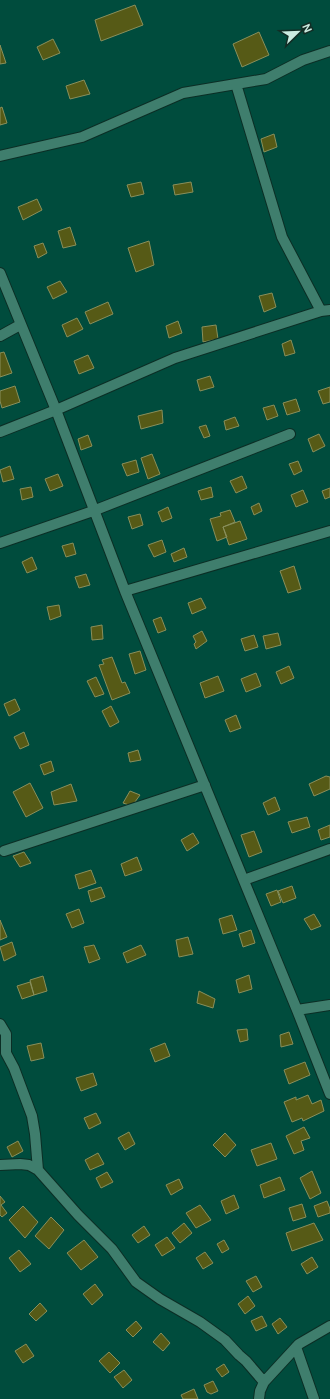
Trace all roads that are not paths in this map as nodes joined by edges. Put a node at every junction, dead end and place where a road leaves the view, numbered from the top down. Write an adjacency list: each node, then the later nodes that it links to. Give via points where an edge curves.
1 (330, 51): 2 (street, via 303,60 266,79)
2 (236, 84): 3 (street, via 183,92 82,137); 5 (street, via 282,237)
3 (0, 156)
4 (0, 273): 6 (street)
5 (326, 310): 8 (street, via 175,358)
6 (20, 325): 7 (street); 8 (street)
7 (0, 336)
8 (56, 410): 9 (street); 11 (street)
9 (0, 432)
10 (290, 434): 11 (street)
11 (93, 510): 13 (street); 14 (street)
12 (330, 531): 14 (street)
13 (0, 543)
14 (124, 591): 15 (street)
15 (204, 785): 17 (street); 18 (street)
16 (330, 849): 18 (street)
17 (4, 851)
18 (244, 880): 20 (street)
19 (330, 1005): 20 (street)
20 (297, 1010): 22 (street)
21 (0, 1024): 24 (street, via 6,1034 6,1053 32,1116)
22 (330, 1094)
23 (2, 1163): 24 (street, via 28,1165)
24 (38, 1170): 27 (street, via 112,1249 136,1282 225,1340)
25 (330, 1326): 26 (street)
26 (296, 1347): 27 (street); 29 (street)
27 (264, 1382): 28 (street)
28 (259, 1399)
29 (314, 1399)

